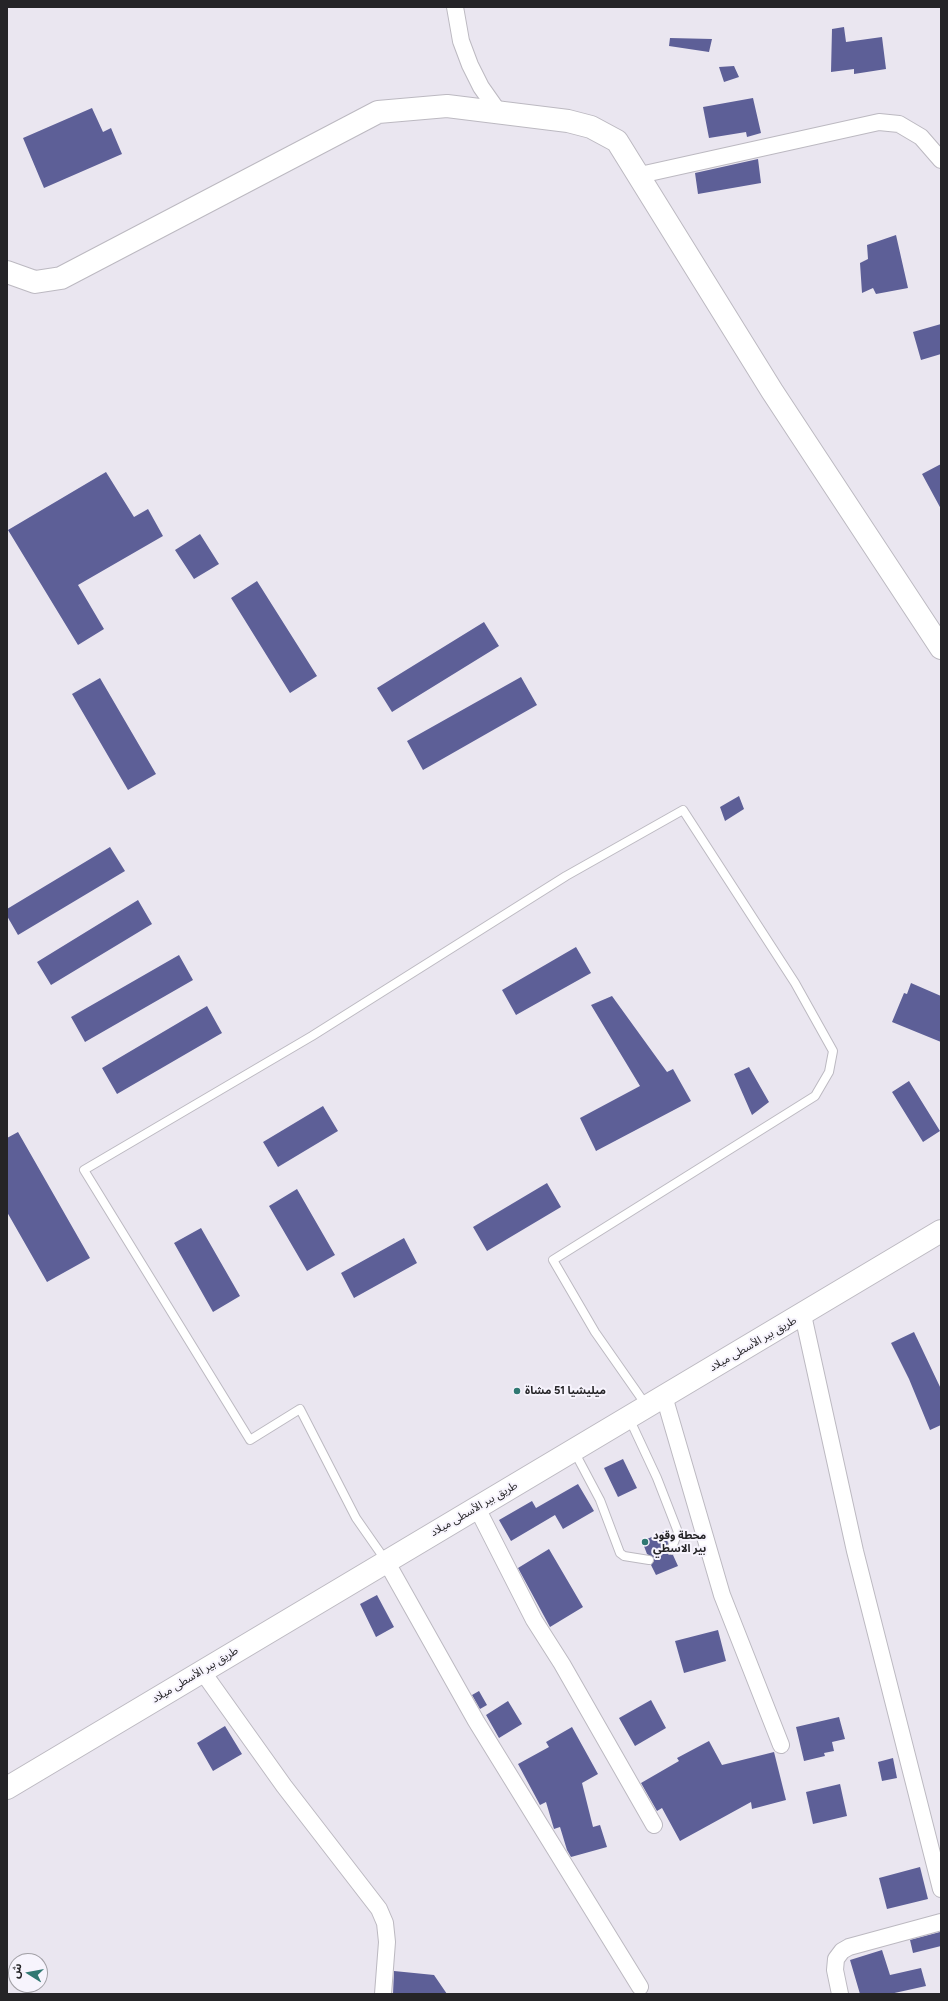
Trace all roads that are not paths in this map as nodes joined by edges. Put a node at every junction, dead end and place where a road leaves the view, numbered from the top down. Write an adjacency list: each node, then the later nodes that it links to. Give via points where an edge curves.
1 (455, 7): 2 (street, via 461,41 470,65 481,87)
2 (500, 114): 4 (street, via 568,121 591,127 617,141); 5 (street, via 447,106 378,112 61,278 35,282)
3 (941, 160): 4 (street, via 921,137 898,124 878,122)
4 (640, 175): 6 (street, via 772,391)
5 (7, 272)
6 (941, 648)
7 (941, 1231): 8 (street, طريق بير الأسطى ميلاد)
8 (803, 1315): 9 (street, طريق بير الأسطى ميلاد); 20 (street, via 855,1551)
9 (656, 1401): 10 (street, طريق بير الأسطى ميلاد); 15 (lane, via 595,1332 553,1260 816,1096 829,1072 833,1051 795,983 683,810 566,876 312,1036 84,1170 250,1440 300,1409 356,1518); 17 (street, via 722,1595)
10 (628, 1418): 11 (street, طريق بير الأسطى ميلاد); 13 (lane, via 657,1478 678,1532)
11 (574, 1451): 12 (street, طريق بير الأسطى ميلاد); 14 (lane, via 600,1500 620,1553 631,1558)
12 (477, 1508): 15 (street, طريق بير الأسطى ميلاد); 19 (street, via 534,1620)
13 (671, 1550)
14 (649, 1560)
15 (386, 1561): 16 (street, طريق بير الأسطى ميلاد); 22 (street, via 476,1721)
16 (202, 1670): 18 (street, طريق بير الأسطى ميلاد); 23 (street, via 284,1786 378,1909 385,1924)
17 (781, 1745)
18 (7, 1788)
19 (654, 1825)
20 (940, 1885)
21 (941, 1922): 24 (street, via 842,1951 836,1960 835,1970)
22 (640, 1986)
23 (383, 1994)
24 (840, 1994)

